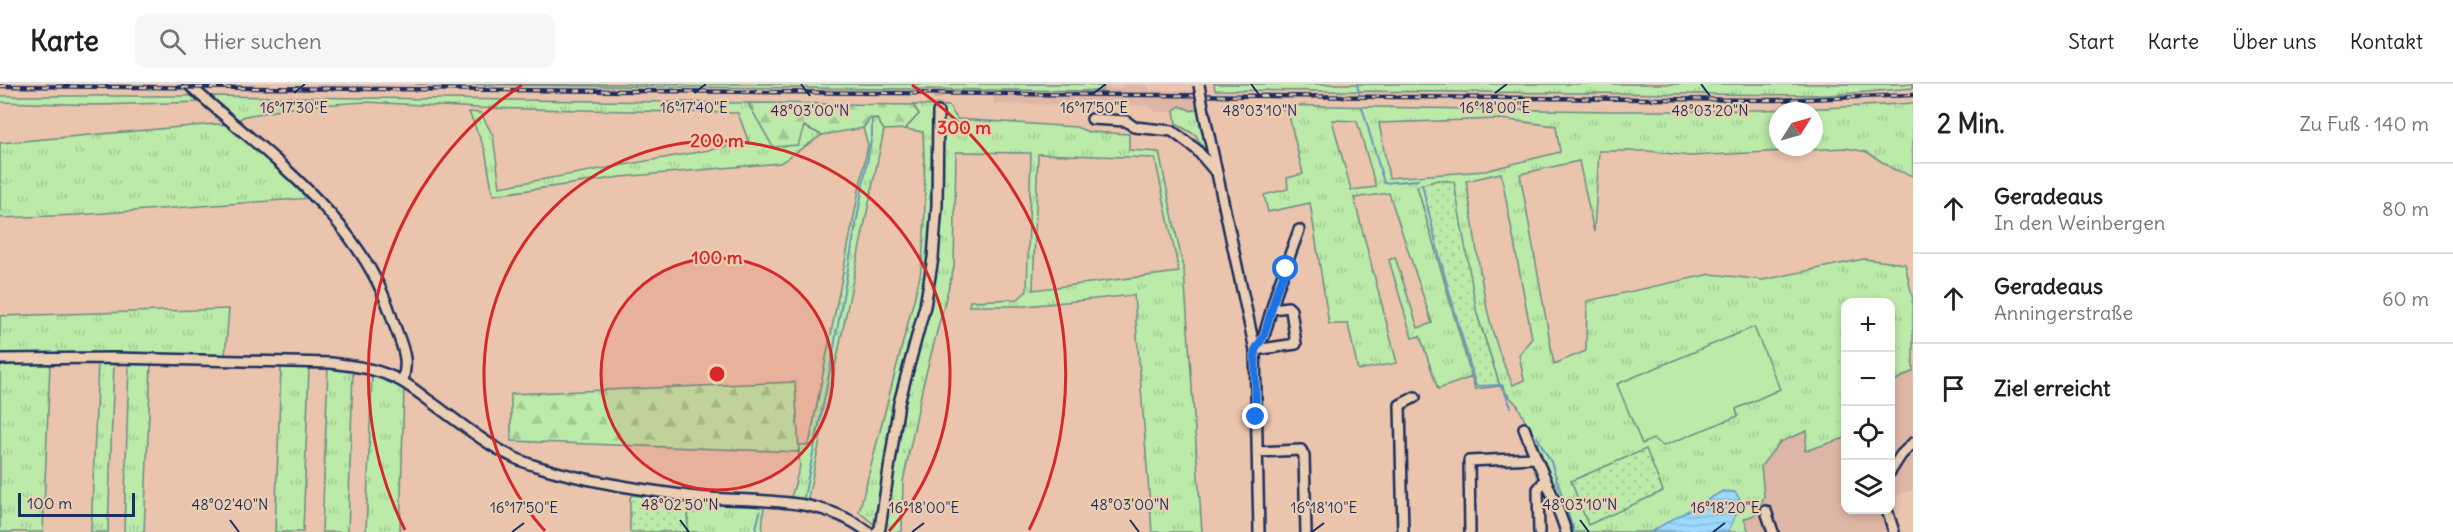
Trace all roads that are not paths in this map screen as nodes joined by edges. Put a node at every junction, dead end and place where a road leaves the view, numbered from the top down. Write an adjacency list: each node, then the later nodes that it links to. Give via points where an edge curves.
1 (188, 84): 10 (street, via 294,176 356,247 381,288 392,316 405,359)
2 (1199, 85): 5 (street, bridge)
3 (938, 112): 21 (street, via 933,258 900,403)
4 (1092, 119): 5 (street, via 1126,121 1134,127 1172,131 1196,149)
5 (1216, 172): 8 (street)
6 (1299, 230): 7 (street)
7 (1273, 309): 8 (street); 8 (street, via 1291,310 1296,344)
8 (1255, 350): 14 (street)
9 (0, 359): 10 (street, via 331,363 382,372)
10 (403, 382): 20 (street, via 466,428 533,466 689,496 812,506 837,514)
11 (1415, 397): 24 (street, via 1400,405)
12 (1524, 428): 15 (street)
13 (1913, 443): 16 (street)
14 (1257, 452): 22 (street); 23 (street, via 1301,450)
15 (1535, 458): 17 (street); 25 (street, via 1469,461)
16 (1895, 464)
17 (1545, 480): 26 (street, via 1538,489); 27 (street)
18 (1766, 511): 28 (street)
19 (1888, 514): 29 (street)
20 (868, 532)
21 (877, 532)
22 (1259, 532)
23 (1306, 532)
24 (1403, 532)
25 (1470, 532)
26 (1539, 532)
27 (1566, 532)
28 (1773, 532)
29 (1894, 532)

